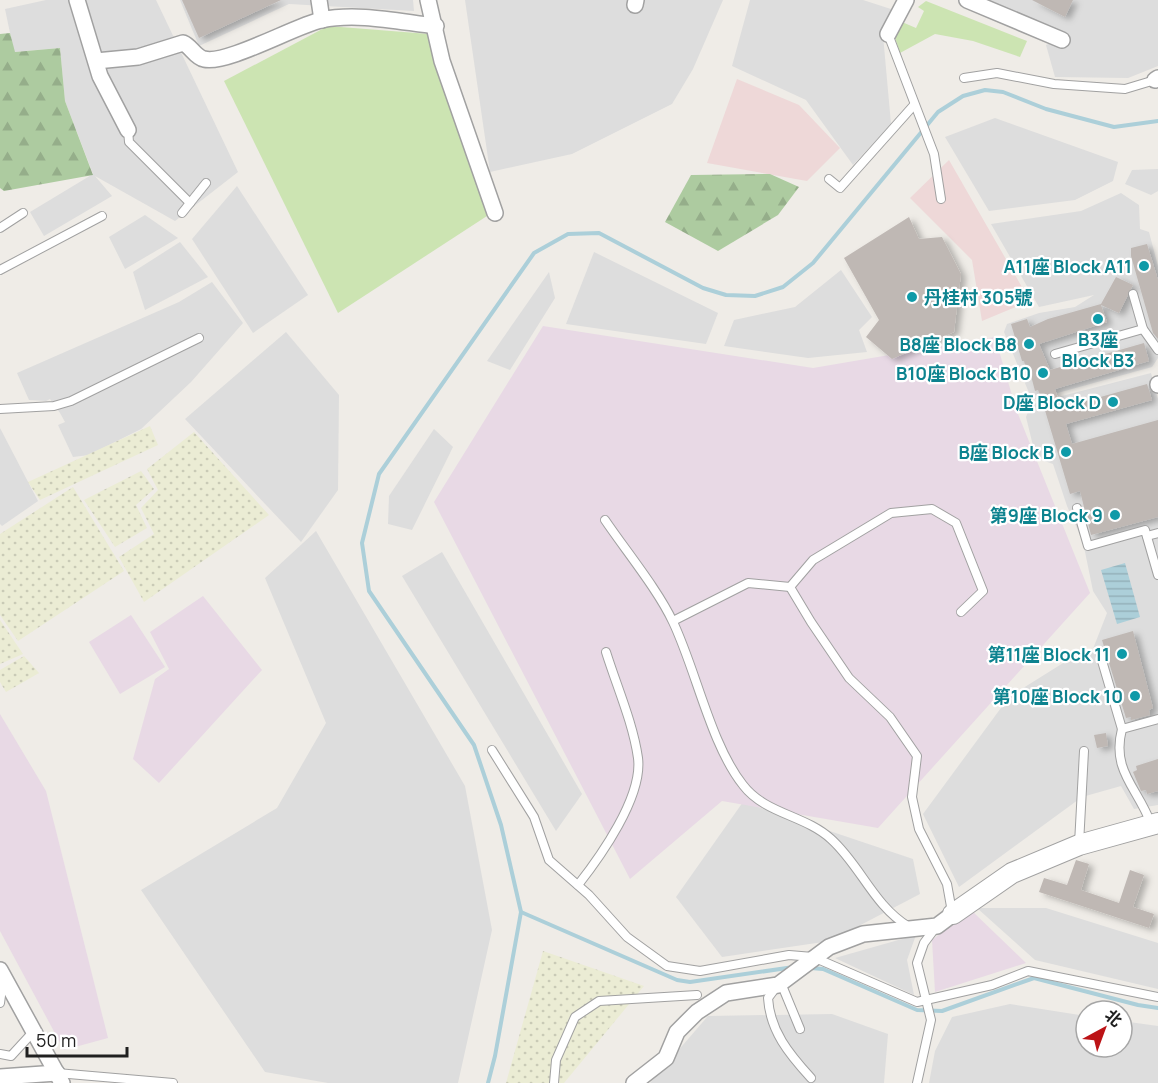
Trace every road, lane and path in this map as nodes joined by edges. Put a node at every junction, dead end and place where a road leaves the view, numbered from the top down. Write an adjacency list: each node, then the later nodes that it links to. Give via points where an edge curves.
1 (77, 0): 10 (street)
2 (319, 0): 6 (street)
3 (428, 0): 7 (street)
4 (906, 0): 8 (street)
5 (967, 0): 9 (street)
6 (322, 20): 7 (street, via 355,18); 10 (street, via 225,57 201,59 183,43 138,57)
7 (436, 26): 21 (street, via 442,61)
8 (888, 34): 13 (lane)
9 (1062, 40)
10 (96, 61): 14 (street)
11 (964, 78): 12 (lane, via 997,73 1054,84 1125,89)
12 (1156, 79)
13 (914, 105): 15 (lane, via 840,188); 17 (lane, via 934,154)
14 (128, 129): 18 (lane, via 129,142)
15 (829, 179)
16 (206, 183): 18 (lane)
17 (941, 199)
18 (190, 203): 20 (lane)
19 (23, 213): 23 (lane)
20 (183, 213)
21 (495, 213)
22 (102, 216): 24 (lane)
23 (0, 228)
24 (0, 270)
25 (1133, 294): 26 (lane)
26 (1143, 329): 28 (lane); 29 (lane)
27 (199, 338): 30 (lane, via 71,401 54,406)
28 (1158, 350)
29 (1055, 354)
30 (0, 409)
31 (1077, 508): 34 (lane, via 1088,546 1145,530)
32 (605, 520): 38 (lane)
33 (1158, 533): 34 (lane)
34 (1147, 536): 35 (lane)
35 (1158, 575)
36 (790, 586): 37 (lane, via 813,560 891,513 932,509 956,523 983,591); 38 (lane, via 748,583); 48 (lane, via 849,678 890,717 917,756 912,797 919,829 947,884)
37 (961, 612)
38 (673, 621): 50 (lane, via 724,751 743,786 765,805 804,820 831,838 883,906)
39 (606, 652): 47 (lane, via 638,760 634,787 623,814 599,858)
40 (1100, 654): 42 (lane)
41 (1158, 719): 42 (lane)
42 (1122, 729): 45 (lane, via 1118,744 1123,773)
43 (492, 750): 47 (lane, via 534,818 549,860)
44 (1084, 751): 46 (lane)
45 (1154, 823): 46 (street)
46 (1079, 845): 48 (street, via 1012,873)
47 (578, 885): 51 (lane, via 627,937 667,966 700,971 789,955)
48 (953, 914): 49 (street)
49 (937, 926): 50 (street); 56 (lane, via 917,963)
50 (909, 927): 51 (street, via 863,933)
51 (811, 958): 53 (street); 56 (lane, via 917,1002)
52 (2, 973): 57 (lane); 59 (street)
53 (779, 984): 58 (lane); 63 (lane, via 768,998 769,1014 786,1050); 66 (street, via 726,993 697,1012 677,1032 666,1058)
54 (697, 995): 65 (lane, via 598,1000 575,1017 556,1060)
55 (1158, 997): 56 (lane, via 1028,971 992,985)
56 (927, 999): 67 (lane, via 930,1020)
57 (0, 1003)
58 (800, 1029)
59 (34, 1031): 60 (lane, via 11,1056); 62 (street)
60 (0, 1054)
61 (0, 1077): 62 (street)
62 (59, 1078): 64 (lane)
63 (811, 1078)
64 (173, 1083)
65 (554, 1083)
66 (634, 1083)
67 (917, 1083)

